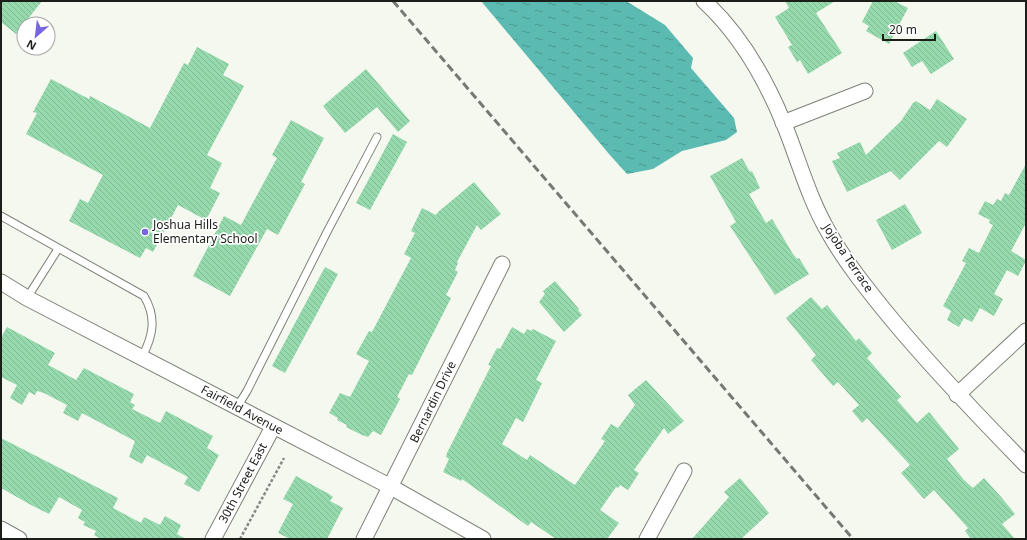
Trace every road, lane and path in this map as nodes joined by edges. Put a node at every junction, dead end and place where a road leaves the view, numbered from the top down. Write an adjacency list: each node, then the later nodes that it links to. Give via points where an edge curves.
1 (704, 1): 3 (street, Jojoba Terrace, via 718,14 748,54)
2 (865, 91): 3 (street)
3 (783, 123): 12 (street, Jojoba Terrace, via 811,197 829,233 859,279)
4 (378, 137): 13 (lane)
5 (1, 216): 6 (lane)
6 (58, 249): 9 (lane); 11 (lane, via 144,296 149,305 152,329)
7 (502, 264): 18 (street, Bernardin Drive)
8 (1, 282): 9 (street, Fairfield Avenue)
9 (28, 298): 11 (street, Fairfield Avenue)
10 (1026, 332): 12 (street)
11 (142, 357): 13 (street, Fairfield Avenue)
12 (957, 395): 16 (street, Jojoba Terrace)
13 (237, 408): 14 (street, Fairfield Avenue)
14 (273, 427): 18 (street, Fairfield Avenue); 21 (street, 30th Street East)
15 (284, 458): 22 (path)
16 (1026, 465)
17 (684, 471): 25 (street)
18 (391, 488): 23 (street, Bernardin Drive); 24 (street, Fairfield Avenue)
19 (1, 530): 20 (street)
20 (19, 539)
21 (213, 539)
22 (240, 539)
23 (364, 539)
24 (483, 539)
25 (647, 539)

